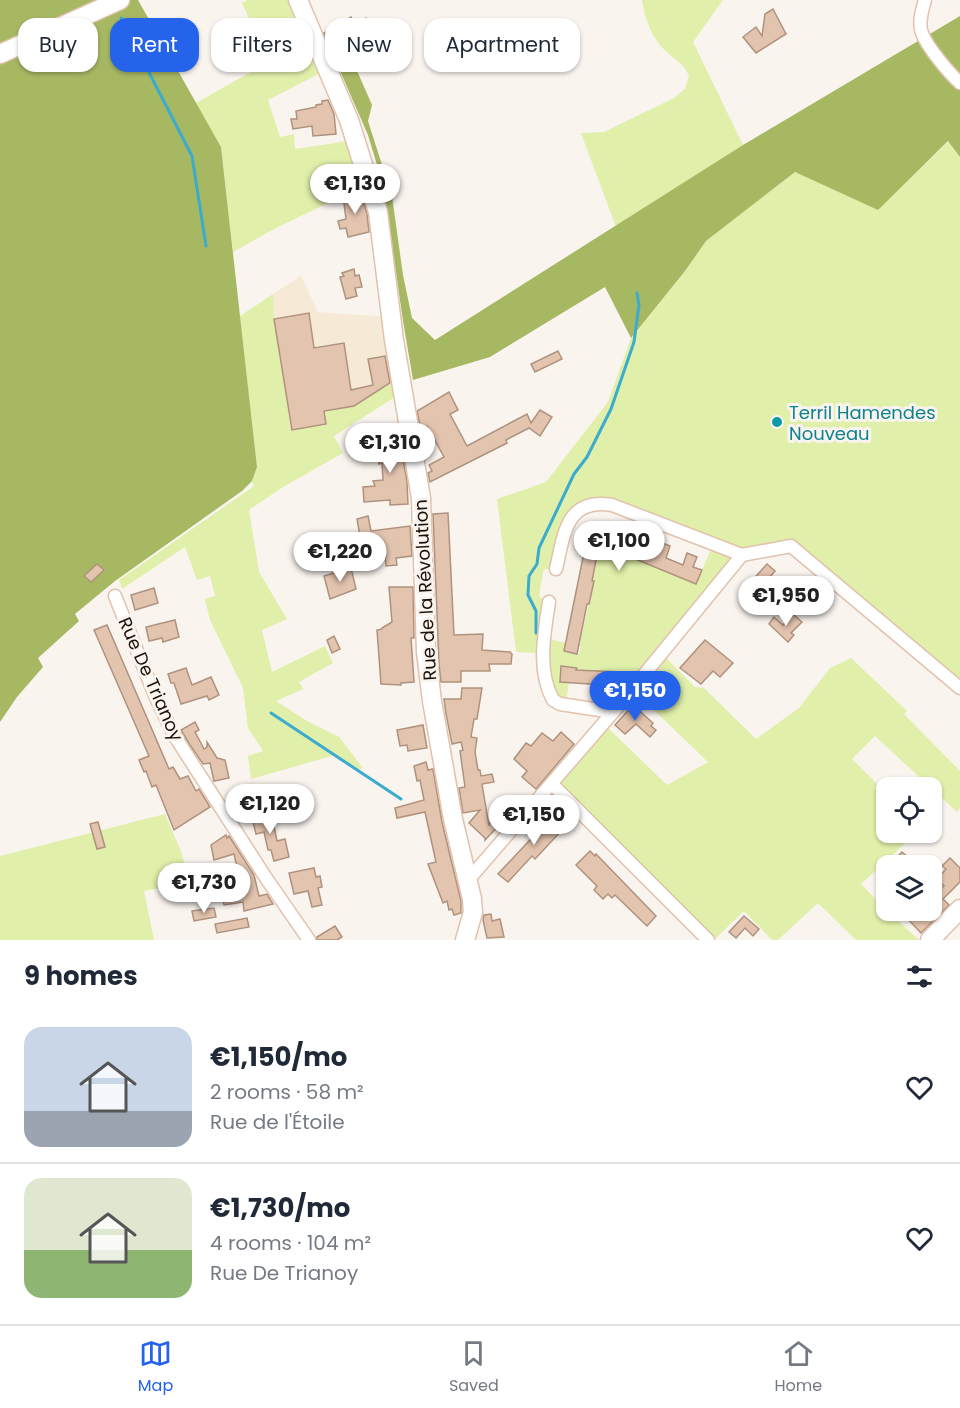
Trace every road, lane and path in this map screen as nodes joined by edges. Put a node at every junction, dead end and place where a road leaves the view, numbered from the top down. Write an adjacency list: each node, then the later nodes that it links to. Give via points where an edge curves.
1 (120, 0): 4 (street)
2 (298, 0): 13 (street, Rue de la Révolution, via 349,120 378,212 394,340 421,498 426,652 432,701 453,819)
3 (925, 0): 5 (street, via 922,33 944,67)
4 (0, 54)
5 (960, 83)
6 (742, 555): 7 (street, via 601,503 581,507 568,522); 10 (street, via 791,546); 11 (street)
7 (556, 568)
8 (115, 596): 15 (street, Rue De Trianoy, via 174,735)
9 (549, 602): 11 (street, via 543,660 553,700)
10 (960, 688)
11 (613, 712): 12 (street)
12 (552, 784): 13 (street); 17 (street)
13 (469, 879): 16 (street, Rue de la Révolution, via 473,912)
14 (960, 909): 18 (street)
15 (309, 940)
16 (465, 940)
17 (708, 940)
18 (930, 940)

